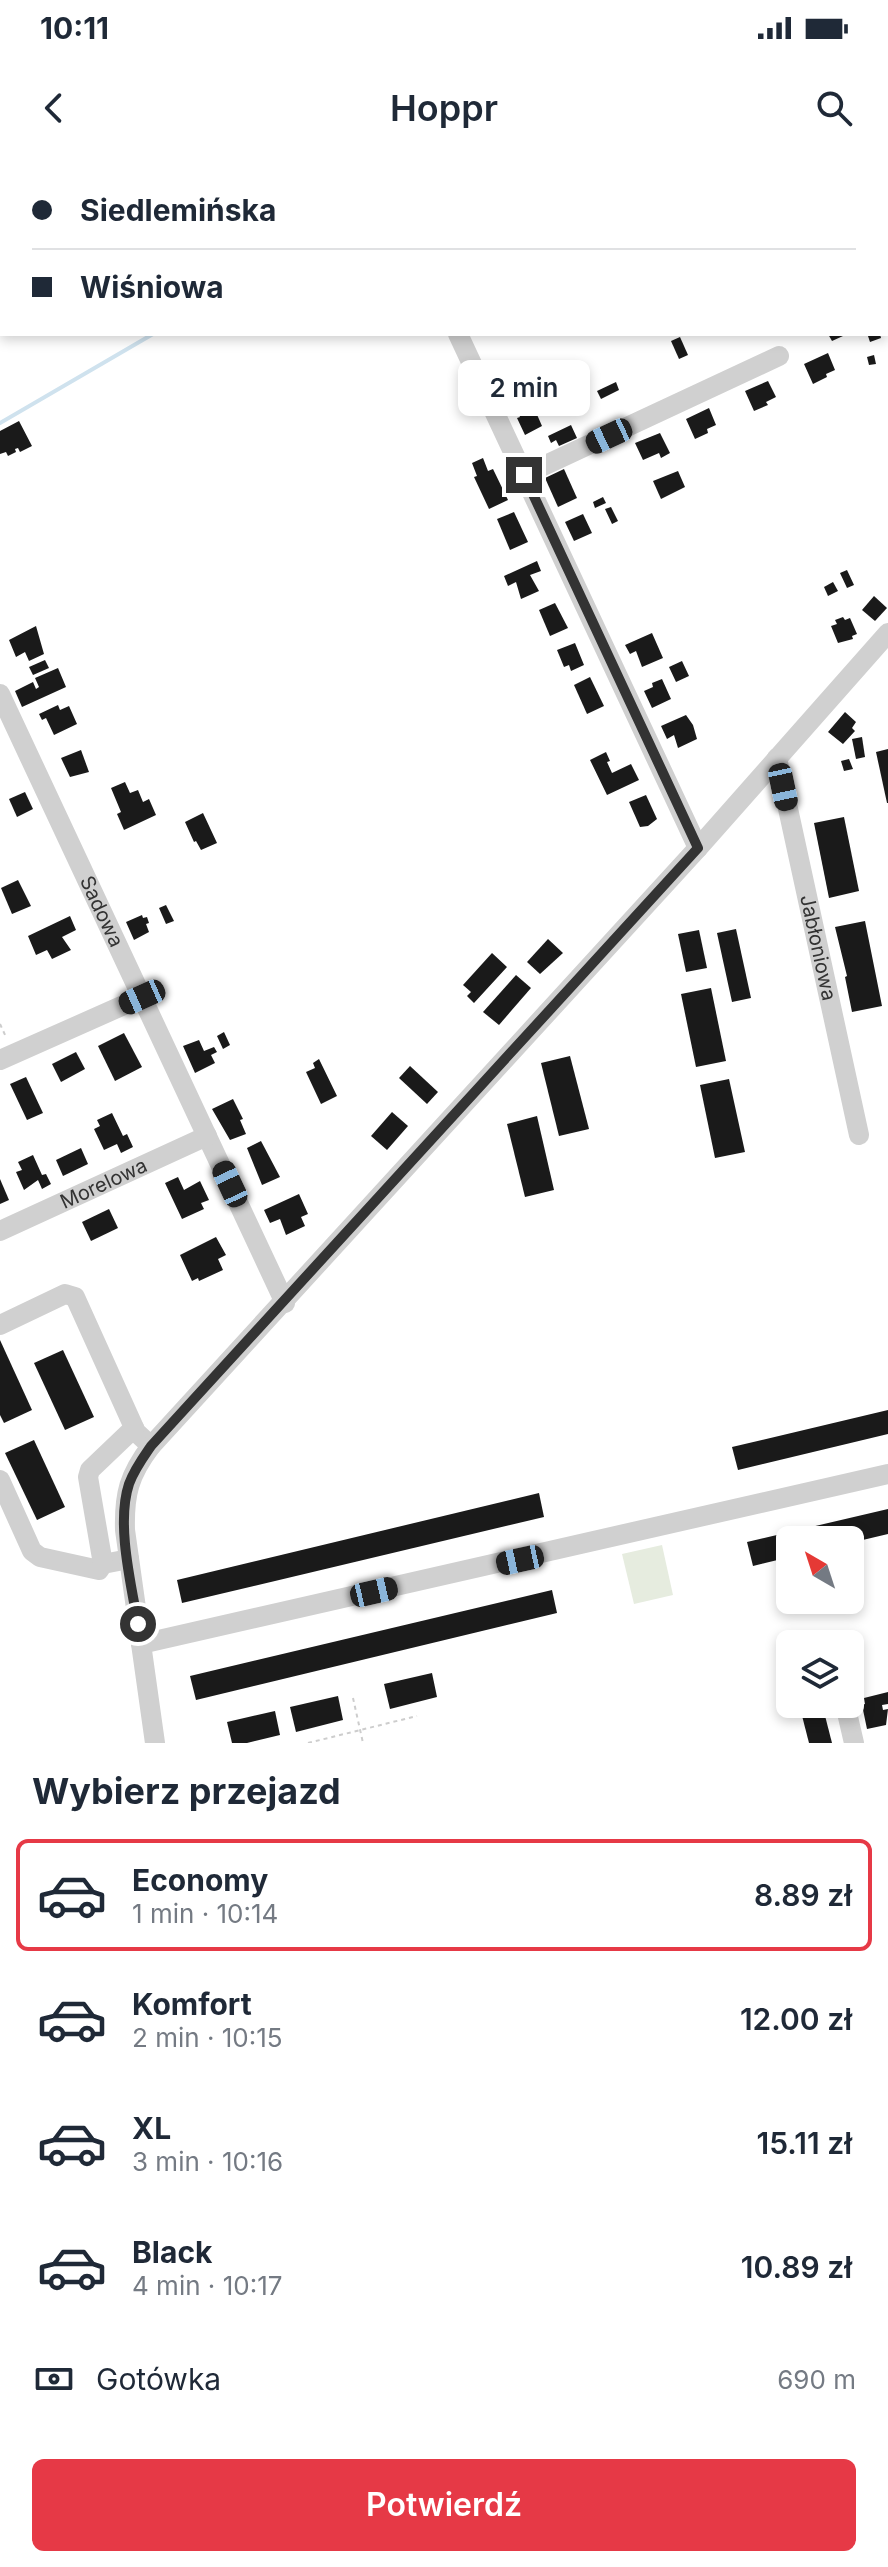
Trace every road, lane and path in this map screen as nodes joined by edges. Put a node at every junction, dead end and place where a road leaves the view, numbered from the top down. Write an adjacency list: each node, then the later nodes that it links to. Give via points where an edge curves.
1 (459, 336): 3 (street)
2 (779, 356): 3 (street)
3 (524, 475): 7 (street)
4 (888, 633): 6 (street)
5 (0, 694): 8 (street, Sadowa)
6 (777, 758): 7 (street); 10 (street, Jabłoniowa)
7 (698, 848): 13 (street)
8 (142, 997): 9 (street); 11 (street, Sadowa)
9 (0, 1060)
10 (859, 1135)
11 (207, 1136): 12 (street, Morelowa); 13 (street, Sadowa)
12 (0, 1231)
13 (285, 1303): 16 (street)
14 (0, 1325): 15 (street, via 65,1294 75,1297)
15 (134, 1428): 16 (street); 20 (street, via 88,1477)
16 (151, 1446): 19 (street, via 136,1467 124,1507)
17 (888, 1474): 21 (street)
18 (0, 1480): 20 (street, via 32,1551 99,1570)
19 (129, 1559): 20 (street); 21 (street)
20 (103, 1564)
21 (141, 1644): 26 (street)
22 (353, 1698): 25 (path)
23 (417, 1716): 25 (path)
24 (848, 1718): 29 (street)
25 (361, 1730): 27 (path); 28 (path)
26 (155, 1743)
27 (308, 1743)
28 (363, 1743)
29 (854, 1743)

